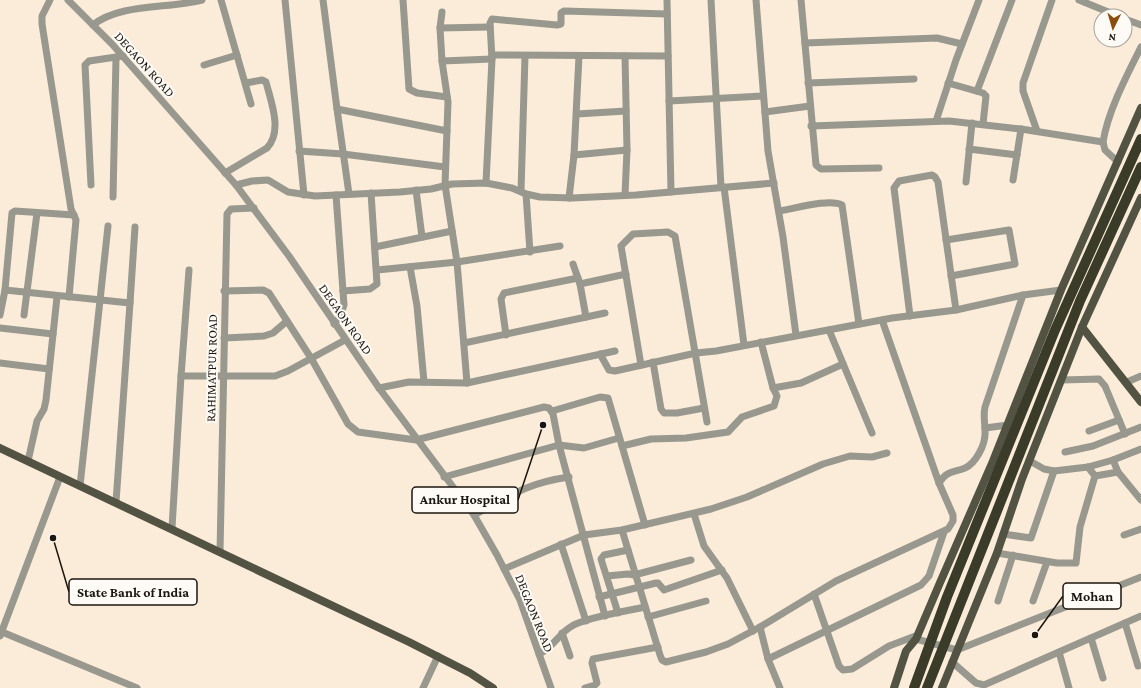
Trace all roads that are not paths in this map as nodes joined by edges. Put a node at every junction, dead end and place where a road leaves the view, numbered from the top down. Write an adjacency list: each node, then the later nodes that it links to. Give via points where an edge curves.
1 (50, 0): 93 (street, via 42,16 42,24)
2 (68, 0): 20 (street, DEGAON ROAD)
3 (202, 0): 16 (street)
4 (222, 0): 26 (street)
5 (285, 0): 62 (street)
6 (323, 0): 47 (street)
7 (403, 0): 41 (street, via 409,89 416,93)
8 (667, 0): 19 (street)
9 (711, 0): 42 (street)
10 (756, 0): 40 (street)
11 (801, 0): 23 (street)
12 (978, 0): 24 (street)
13 (1012, 0): 39 (street)
14 (1052, 0): 57 (street, via 1023,83)
15 (1079, 0): 17 (street)
16 (185, 2): 20 (street, via 120,13 99,20)
17 (1098, 8)
18 (442, 12): 22 (street)
19 (667, 14): 21 (street, via 564,11 561,13 560,25 494,18 490,21); 30 (street)
20 (93, 25): 31 (street, DEGAON ROAD)
21 (490, 26): 22 (street); 32 (street)
22 (440, 28): 33 (street)
23 (805, 43): 24 (street, via 937,38); 37 (street)
24 (962, 44): 38 (street)
25 (1141, 47): 59 (street, via 1120,91)
26 (238, 55): 34 (street); 36 (street)
27 (525, 56): 28 (street); 32 (street); 82 (street)
28 (579, 56): 29 (street); 50 (street)
29 (625, 56): 30 (street); 48 (street)
30 (668, 56): 43 (street)
31 (119, 57): 70 (street, DEGAON ROAD); 75 (street, via 89,61 85,65); 87 (street)
32 (492, 57): 33 (street); 73 (street)
33 (442, 61): 41 (street)
34 (204, 65)
35 (914, 79): 37 (street)
36 (246, 83): 44 (street); 70 (street, via 262,80 266,82 274,113 275,134 267,148)
37 (808, 83): 45 (street)
38 (948, 84): 39 (street); 51 (street)
39 (977, 91): 53 (street, via 986,96)
40 (764, 96): 42 (street); 49 (street)
41 (447, 97): 56 (street)
42 (716, 98): 43 (street); 78 (street)
43 (669, 101): 80 (street)
44 (251, 104)
45 (810, 106): 49 (street); 54 (street)
46 (1141, 108): 66 (main road)
47 (337, 109): 56 (street); 63 (street)
48 (626, 111): 50 (street); 61 (street)
49 (765, 112): 74 (street)
50 (577, 114): 64 (street)
51 (936, 121): 52 (street); 54 (street)
52 (972, 123): 53 (street); 60 (street)
53 (983, 124): 55 (street)
54 (811, 126): 69 (street, via 814,162 819,168)
55 (1022, 129): 57 (street); 65 (street)
56 (447, 131): 67 (street)
57 (1037, 131): 59 (street)
58 (1141, 139): 253 (highway, via 1055,330 947,597)
59 (1103, 142): 66 (street, via 1105,150)
60 (969, 149): 65 (street); 72 (street)
61 (627, 150): 64 (street); 86 (street)
62 (299, 151): 63 (street); 84 (street)
63 (343, 154): 67 (street); 83 (street)
64 (574, 155): 88 (street)
65 (1017, 156): 71 (street)
66 (1118, 162): 111 (main road)
67 (445, 167): 77 (street)
68 (1141, 167): 254 (highway, via 1080,301)
69 (878, 168)
70 (226, 173): 76 (street, DEGAON ROAD)
71 (1013, 180)
72 (966, 182)
73 (486, 183): 77 (street); 82 (street)
74 (774, 183): 78 (street); 91 (street)
75 (91, 185)
76 (236, 185): 84 (street, via 268,180 288,192); 90 (street, DEGAON ROAD)
77 (445, 185): 79 (street); 96 (street)
78 (722, 187): 80 (street); 141 (street)
79 (416, 190): 81 (street); 97 (street)
80 (671, 192): 86 (street)
81 (370, 193): 83 (street); 100 (street)
82 (524, 193): 88 (street, via 540,197); 101 (street)
83 (349, 194): 85 (street)
84 (304, 195): 85 (street)
85 (336, 195): 113 (street)
86 (625, 195): 88 (street)
87 (113, 197)
88 (569, 198)
89 (1141, 198): 120 (main road)
90 (254, 208): 112 (street, RAHIMATPUR ROAD, via 231,209 227,214); 129 (street, DEGAON ROAD)
91 (779, 211): 130 (street, via 828,203 842,205); 136 (street)
92 (37, 213): 93 (street); 110 (street, via 15,211 10,216); 114 (street)
93 (74, 215): 117 (street, via 76,226)
94 (108, 226): 118 (street)
95 (135, 227): 119 (street)
96 (452, 231): 97 (street); 102 (street)
97 (422, 237): 100 (street)
98 (946, 240): 108 (street); 108 (street, via 1009,230 1015,264); 126 (street, via 935,177 899,181 894,191)
99 (560, 246): 101 (street)
100 (375, 247): 106 (street)
101 (530, 252): 102 (street)
102 (457, 262): 104 (street); 139 (street)
103 (573, 264): 109 (street)
104 (410, 267): 106 (street); 155 (street, via 417,306)
105 (189, 270): 151 (street)
106 (377, 270): 113 (street, via 377,284 374,288)
107 (626, 274): 109 (street); 143 (street, via 622,246 627,238 633,234 673,233); 149 (street)
108 (951, 276): 121 (street)
109 (579, 281): 125 (street); 135 (street, via 504,293 501,299)
110 (5, 290): 114 (street); 123 (street)
111 (1061, 290): 115 (street); 120 (main road); 165 (main road)
112 (224, 291): 128 (street, via 266,291); 137 (street, RAHIMATPUR ROAD)
113 (342, 291): 129 (street, via 342,312)
114 (26, 292): 116 (street); 124 (street)
115 (1023, 294): 121 (street); 167 (street, via 985,407)
116 (58, 296): 117 (street); 134 (street)
117 (70, 297): 118 (street)
118 (100, 301): 119 (street); 189 (street)
119 (130, 303): 191 (street)
120 (1092, 304): 131 (main road)
121 (956, 310): 126 (street)
122 (604, 312): 125 (street)
123 (0, 315)
124 (24, 315)
125 (586, 316): 135 (street)
126 (910, 316): 127 (street)
127 (882, 320): 130 (street); 188 (street)
128 (287, 321): 137 (street, via 274,332 264,336); 145 (street)
129 (334, 324): 138 (street, DEGAON ROAD)
130 (859, 324): 133 (street)
131 (1082, 327): 154 (main road); 156 (main road)
132 (0, 328): 134 (street)
133 (829, 330): 136 (street); 148 (street)
134 (53, 334): 150 (street)
135 (506, 335): 139 (street)
136 (796, 335): 140 (street)
137 (224, 338): 153 (street, RAHIMATPUR ROAD)
138 (345, 340): 145 (street); 158 (street, DEGAON ROAD)
139 (464, 342): 157 (street)
140 (761, 342): 141 (street); 159 (street)
141 (744, 345): 143 (street)
142 (615, 351): 144 (street)
143 (696, 353): 146 (street); 161 (street)
144 (600, 354): 149 (street, via 606,367 611,371); 157 (street)
145 (311, 358): 153 (street, via 288,372 275,376); 171 (street, via 348,424 354,430)
146 (653, 362): 149 (street); 161 (street, via 661,409 664,413)
147 (0, 363): 150 (street)
148 (843, 364): 159 (street, via 802,383); 169 (street)
149 (641, 365)
150 (49, 369): 179 (street, via 44,409 37,421)
151 (181, 376): 153 (street); 195 (street)
152 (1141, 376): 156 (street)
153 (224, 377): 204 (street, RAHIMATPUR ROAD)
154 (1062, 380): 163 (street, via 1099,379 1106,386); 180 (main road)
155 (424, 382): 157 (street); 158 (street)
156 (1127, 382): 160 (main road)
157 (468, 383)
158 (379, 388): 171 (street, DEGAON ROAD)
159 (773, 388): 172 (street, via 777,396 774,406 742,417 728,432 686,438)
160 (1141, 402)
161 (704, 408): 164 (street)
162 (552, 411): 171 (street, via 544,407); 172 (street, via 607,397); 173 (street)
163 (1119, 420): 168 (street); 170 (street)
164 (707, 422)
165 (1008, 425): 167 (street); 233 (main road)
166 (1141, 427): 170 (street)
167 (985, 428): 188 (street, via 985,439 974,461 962,469 947,473)
168 (1089, 431)
169 (872, 433)
170 (1125, 434): 176 (street, via 1093,446)
171 (416, 440): 186 (street, DEGAON ROAD)
172 (621, 442): 173 (street, via 584,448); 194 (street)
173 (559, 445): 186 (street); 187 (street)
174 (0, 448): 179 (main road)
175 (1141, 449): 178 (street)
176 (1065, 452)
177 (887, 453): 192 (street, via 872,457 850,456 823,464 736,501)
178 (1114, 460): 181 (street); 183 (street)
179 (28, 461): 185 (main road)
180 (1030, 461): 182 (street); 199 (main road)
181 (1088, 467): 182 (street); 184 (street)
182 (1054, 471): 199 (street, via 1031,538)
183 (1118, 472): 184 (street); 190 (street)
184 (1095, 476): 208 (street, via 1080,527 1076,563)
185 (60, 477): 189 (main road); 232 (street)
186 (444, 477): 193 (street, DEGAON ROAD)
187 (569, 477): 193 (street, via 545,480 529,486); 200 (street)
188 (939, 483): 198 (street, via 953,515 951,526)
189 (80, 486): 191 (main road)
190 (1141, 500)
191 (116, 502): 195 (main road)
192 (694, 514): 194 (street); 210 (street, via 704,546)
193 (474, 515): 209 (street, DEGAON ROAD)
194 (645, 525): 197 (street)
195 (172, 528): 204 (main road)
196 (1141, 529): 201 (street)
197 (622, 530): 200 (street); 203 (street)
198 (944, 532): 216 (street, via 836,581); 230 (street, via 929,576 921,585)
199 (1003, 534): 205 (main road)
200 (584, 535): 202 (street); 217 (street)
201 (1124, 535)
202 (561, 544): 209 (street); 226 (street)
203 (628, 550): 211 (street, via 602,557); 212 (street)
204 (220, 552): 239 (main road)
205 (997, 553): 206 (street); 236 (main road)
206 (1013, 556): 208 (street); 219 (street)
207 (691, 560): 212 (street)
208 (1047, 562): 220 (street)
209 (504, 569): 238 (street, DEGAON ROAD, via 520,600)
210 (722, 570): 214 (street, via 664,590 658,583); 229 (street)
211 (607, 576): 212 (street); 215 (street)
212 (634, 576): 214 (street)
213 (1141, 577): 236 (street)
214 (639, 588): 215 (street); 221 (street)
215 (612, 594): 217 (street); 222 (street)
216 (814, 594): 228 (street); 230 (street)
217 (599, 597): 223 (street)
218 (706, 601): 225 (street)
219 (998, 601)
220 (1032, 601)
221 (645, 607): 222 (street); 225 (street)
222 (618, 613): 223 (street)
223 (605, 616): 226 (street)
224 (1141, 616): 227 (street)
225 (648, 617): 235 (street)
226 (586, 621): 231 (street)
227 (1125, 623): 234 (street); 243 (street)
228 (760, 627): 229 (street); 241 (street)
229 (753, 631): 235 (street, via 728,644 671,662 662,660)
230 (827, 632): 233 (street, via 839,666 843,670 889,646); 241 (street)
231 (562, 633): 238 (street, via 551,647); 240 (street)
232 (1, 634): 245 (street)
233 (917, 637): 236 (street); 252 (main road, via 906,651)
234 (1091, 638): 237 (street); 244 (street)
235 (658, 647): 250 (street, via 594,659 592,663 597,683)
236 (956, 650): 242 (main road)
237 (1059, 652): 242 (street, via 984,685 976,683); 256 (street)
238 (539, 654): 249 (street, DEGAON ROAD)
239 (438, 656): 247 (street); 248 (main road)
240 (570, 656)
241 (768, 659): 251 (street)
242 (952, 662): 255 (main road)
243 (1138, 666)
244 (1103, 678)
245 (126, 686): 246 (street)
246 (137, 688)
247 (423, 688)
248 (494, 688)
249 (550, 688)
250 (585, 688)
251 (780, 688)
252 (894, 688)
253 (914, 688)
254 (927, 688)
255 (942, 688)
256 (1069, 688)

